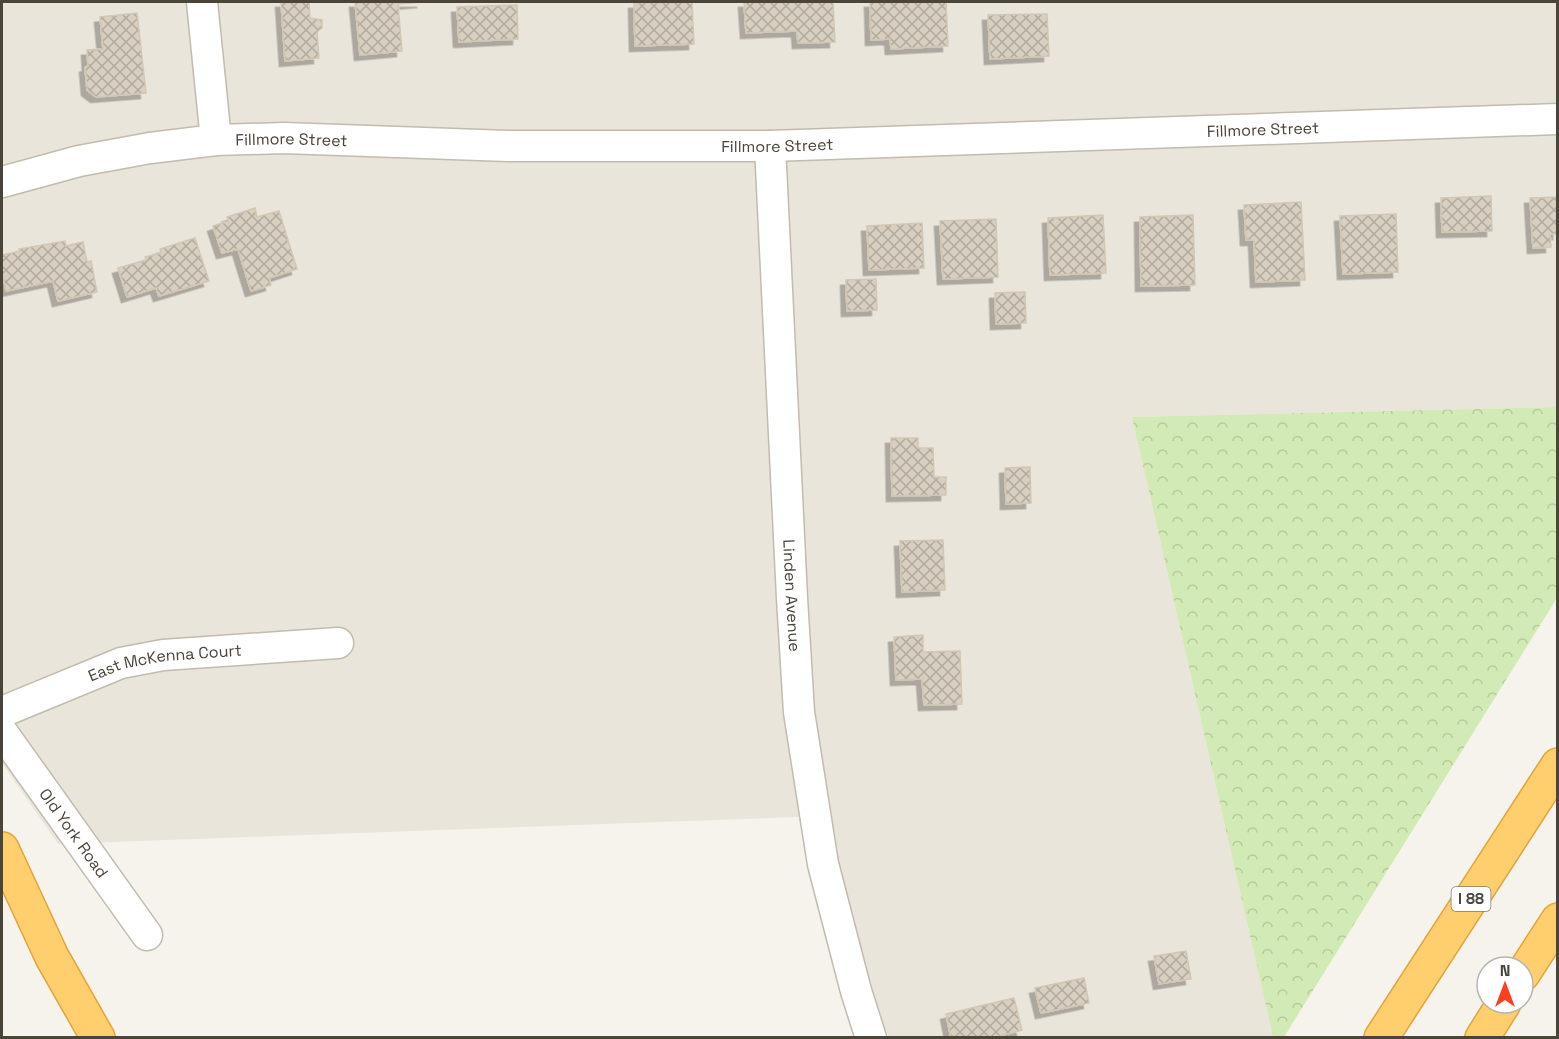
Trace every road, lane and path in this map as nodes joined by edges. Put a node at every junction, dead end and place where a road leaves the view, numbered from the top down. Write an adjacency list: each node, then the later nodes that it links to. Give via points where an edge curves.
1 (202, 2): 3 (street)
2 (1557, 119): 4 (street, Fillmore Street)
3 (216, 141): 4 (street, Fillmore Street, via 284,138 508,146); 5 (street, Fillmore Street, via 79,161)
4 (770, 146): 16 (street, Linden Avenue, via 799,712 823,864)
5 (2, 182)
6 (338, 643): 7 (street, East McKenna Court, via 163,655 121,663)
7 (2, 712)
8 (2, 732): 12 (street, Old York Road)
9 (1557, 765): 14 (highway, I 88)
10 (2, 849): 15 (highway, via 52,957)
11 (1557, 920): 13 (highway)
12 (147, 935)
13 (1535, 955)
14 (1382, 1035)
15 (98, 1038)
16 (871, 1038)

